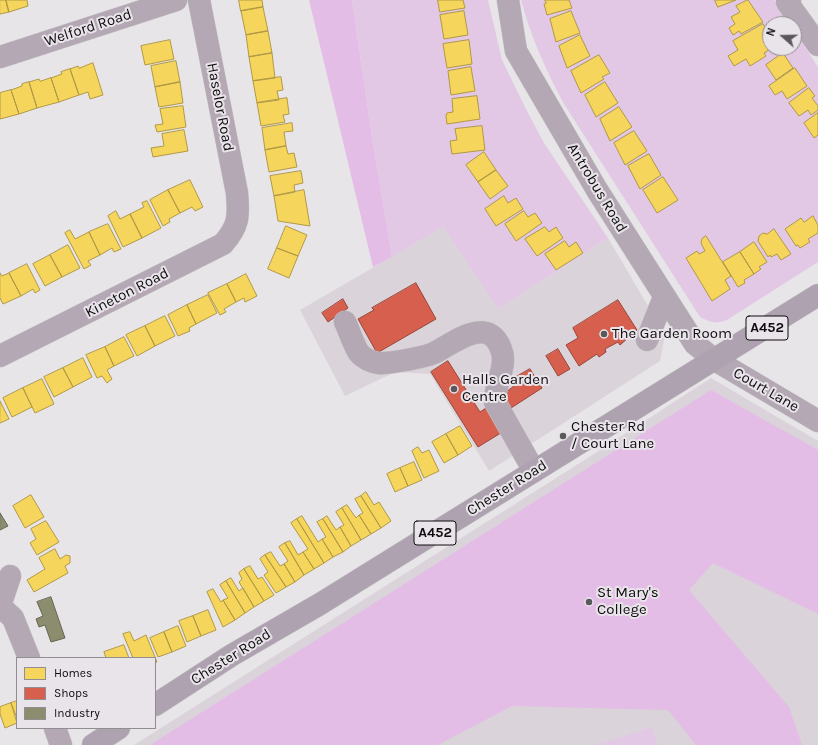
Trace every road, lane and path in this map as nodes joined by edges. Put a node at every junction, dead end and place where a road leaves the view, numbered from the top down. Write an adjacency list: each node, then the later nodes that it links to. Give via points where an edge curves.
1 (176, 0): 6 (street, Welford Road)
2 (199, 0): 7 (street, Haselor Road, via 237,193)
3 (508, 0): 9 (street, Antrobus Road, via 516,51 597,190)
4 (788, 1): 5 (street)
5 (818, 45)
6 (0, 57)
7 (239, 215): 12 (street, Kineton Road, via 232,234 223,244)
8 (818, 295): 13 (highway, Chester Road / A452)
9 (664, 297): 11 (street); 13 (street, Antrobus Road, via 694,344)
10 (345, 322): 15 (street, via 360,353 370,361 383,364 433,353 469,334 477,332 491,336 497,341 503,356 495,402)
11 (646, 340)
12 (0, 356)
13 (715, 360): 14 (street, Court Lane); 15 (highway, Chester Road / A452)
14 (818, 420)
15 (534, 471): 18 (highway, Chester Road / A452, via 320,604 232,655)
16 (10, 576): 17 (street, via 0,606 13,618)
17 (30, 657)
18 (156, 704)
19 (55, 729): 21 (street)
20 (117, 729): 22 (highway)
21 (61, 745)
22 (93, 745)

